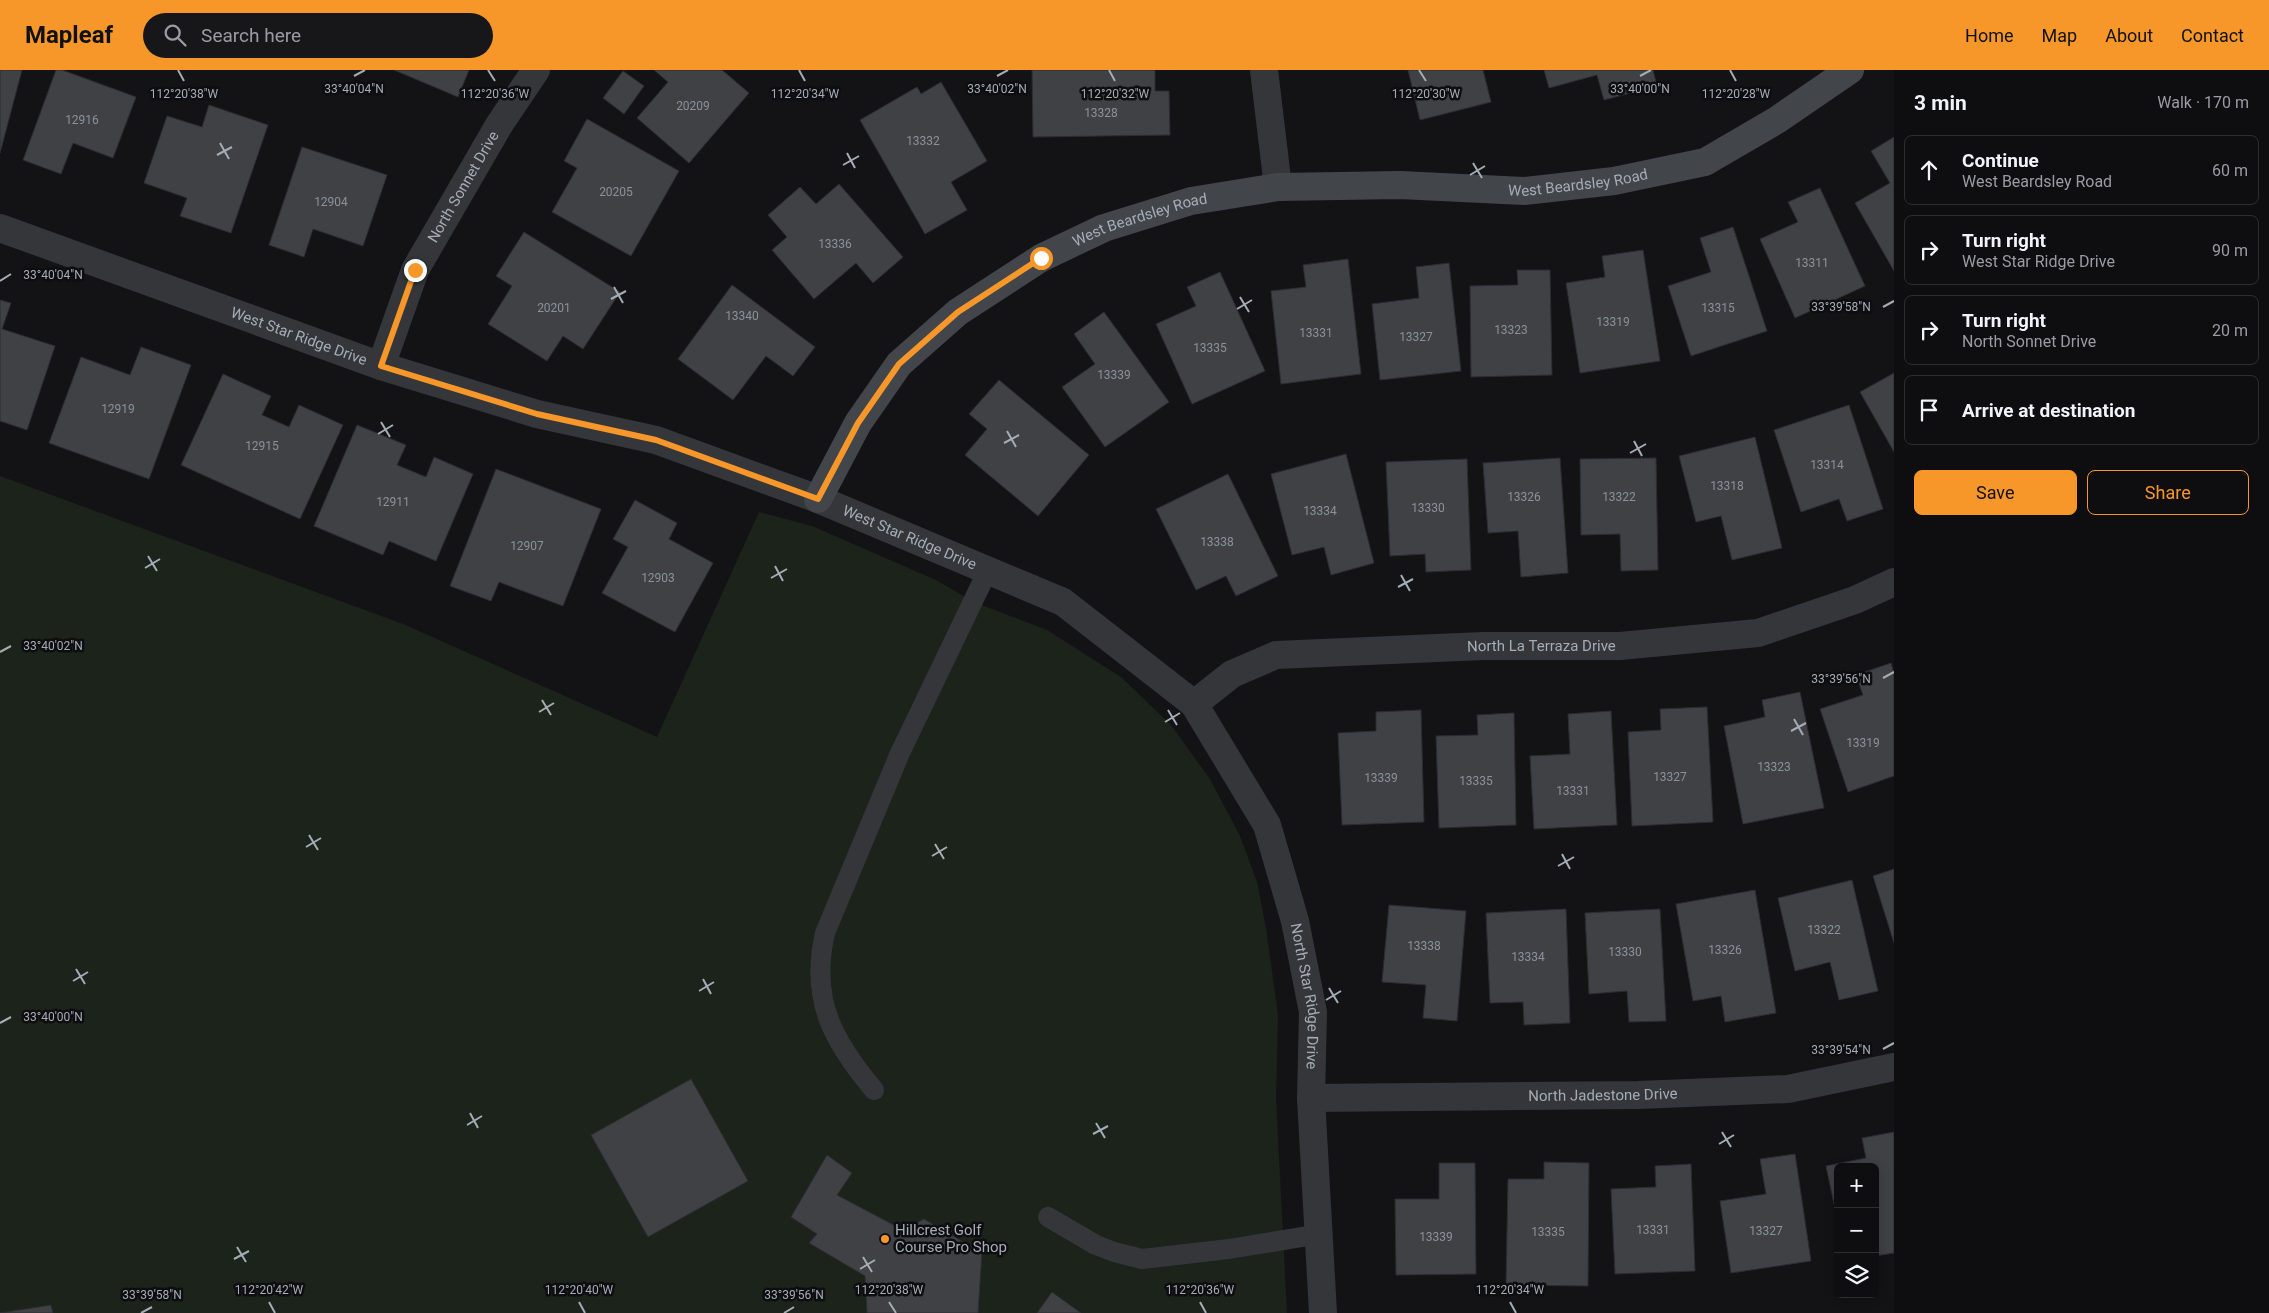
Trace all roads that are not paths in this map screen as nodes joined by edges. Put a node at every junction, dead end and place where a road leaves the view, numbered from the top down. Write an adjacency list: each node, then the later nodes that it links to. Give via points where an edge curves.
1 (536, 70): 6 (street, North Sonnet Drive, via 498,125 415,270)
2 (1264, 70): 4 (street)
3 (1850, 70): 4 (street, West Beardsley Road, via 1777,120 1705,162 1614,181 1524,191 1400,185)
4 (1278, 187): 7 (street, West Beardsley Road, via 1191,202 1104,228 1041,258 958,312 899,364 858,423)
5 (0, 228): 6 (street, West Star Ridge Drive)
6 (381, 366): 7 (street, West Star Ridge Drive, via 537,414 656,440)
7 (818, 499): 8 (street, West Star Ridge Drive)
8 (988, 570): 10 (street, West Star Ridge Drive, via 1063,602); 12 (lane, via 900,752 825,933 821,953 823,1006 852,1063)
9 (1894, 582): 10 (street, North La Terraza Drive, via 1855,600 1758,633 1620,646 1482,646 1276,655 1232,674)
10 (1194, 704): 13 (street, North Star Ridge Drive, via 1267,825 1296,921 1313,1012)
11 (1894, 1067): 13 (street, North Jadestone Drive, via 1788,1089 1638,1095)
12 (874, 1090)
13 (1311, 1098): 15 (street, North Star Ridge Drive)
14 (1048, 1217): 15 (lane, via 1096,1245 1142,1259 1229,1250)
15 (1320, 1234): 16 (street, North Star Ridge Drive)
16 (1323, 1313)

